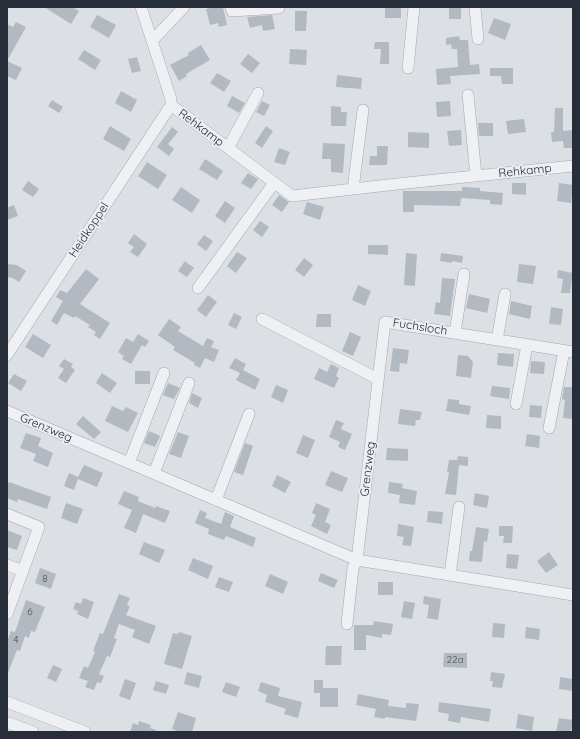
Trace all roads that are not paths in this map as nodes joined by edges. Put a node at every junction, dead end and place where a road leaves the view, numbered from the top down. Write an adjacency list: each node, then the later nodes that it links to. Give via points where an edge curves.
1 (141, 7): 8 (street, Rehkamp)
2 (184, 7): 8 (street)
3 (231, 7): 6 (street, via 232,11)
4 (414, 7): 9 (street)
5 (475, 7): 7 (street)
6 (279, 8)
7 (478, 39)
8 (152, 41): 12 (street, Rehkamp, via 171,99)
9 (408, 68)
10 (258, 93): 14 (street, Rehkamp)
11 (468, 95): 16 (street)
12 (170, 105): 14 (street, Rehkamp); 28 (street, Heidkoppel)
13 (363, 110): 18 (street)
14 (228, 148): 17 (street, Rehkamp)
15 (573, 166): 16 (street, Rehkamp)
16 (476, 176): 18 (street, Rehkamp)
17 (274, 183): 18 (street, Rehkamp, via 292,196); 20 (street)
18 (353, 189)
19 (464, 274): 24 (street, Fuchsloch)
20 (198, 288)
21 (505, 294): 25 (street)
22 (262, 319): 30 (street)
23 (385, 322): 24 (street, Fuchsloch); 30 (street, Grenzweg)
24 (455, 333): 25 (street, Fuchsloch)
25 (497, 340): 26 (street, Fuchsloch)
26 (527, 345): 27 (street, Fuchsloch); 32 (street)
27 (568, 351): 35 (street, Fuchsloch)
28 (7, 355)
29 (164, 373): 36 (street)
30 (378, 378): 41 (street, Grenzweg)
31 (189, 383): 37 (street)
32 (516, 404)
33 (7, 411): 36 (street, Grenzweg)
34 (249, 414): 38 (street)
35 (549, 428)
36 (130, 463): 37 (street, Grenzweg)
37 (154, 473): 38 (street, Grenzweg)
38 (216, 500): 41 (street, Grenzweg)
39 (459, 507): 44 (street)
40 (7, 514): 43 (street, via 39,527)
41 (357, 560): 44 (street, Grenzweg); 47 (street, Grenzweg, via 353,568)
42 (7, 565): 43 (street)
43 (23, 571): 46 (street)
44 (450, 575): 45 (street, Grenzweg)
45 (573, 595)
46 (7, 614)
47 (347, 624)
48 (7, 702): 51 (street)
49 (9, 723): 50 (street)
50 (33, 732)
51 (85, 732)

